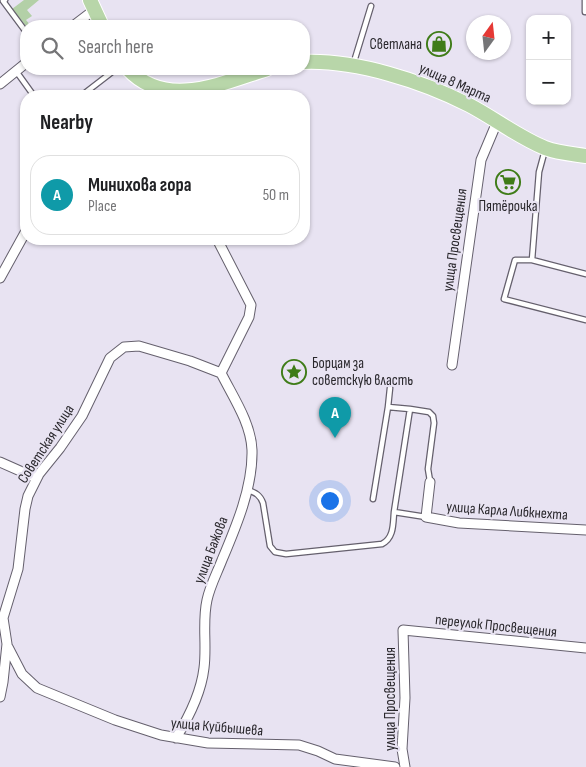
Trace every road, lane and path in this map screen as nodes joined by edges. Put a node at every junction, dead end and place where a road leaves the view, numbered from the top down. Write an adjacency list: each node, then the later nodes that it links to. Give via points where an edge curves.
1 (3, 0): 8 (lane)
2 (585, 0): 5 (lane)
3 (92, 5): 6 (street); 7 (main road)
4 (370, 6): 10 (lane)
5 (585, 12)
6 (78, 20)
7 (99, 20)
8 (20, 24)
9 (310, 62): 10 (main road, улица 8 Марта)
10 (353, 66): 21 (main road, улица 8 Марта, via 432,88 468,104)
11 (20, 69): 12 (street)
12 (16, 72): 16 (street); 17 (lane)
13 (108, 75): 18 (lane)
14 (133, 75): 19 (main road)
15 (247, 75): 20 (main road)
16 (0, 84)
17 (30, 90)
18 (89, 90)
19 (150, 90)
20 (195, 90)
21 (497, 122): 22 (main road, улица 8 Марта); 30 (street, улица Просвещения, via 481,160)
22 (546, 148): 23 (main road, улица 8 Марта); 26 (lane, via 539,172)
23 (586, 156)
24 (20, 242): 28 (street)
25 (220, 245): 31 (street, via 251,310)
26 (532, 260): 27 (lane); 29 (lane, via 515,260 504,299)
27 (586, 274)
28 (0, 278)
29 (586, 320)
30 (452, 365)
31 (221, 373): 36 (street, Советская улица, via 148,348 132,346 119,350 106,363 77,424); 38 (street, улица Бажова, via 245,420 251,442)
32 (390, 388): 33 (lane)
33 (388, 406): 34 (lane); 39 (lane)
34 (410, 409): 37 (lane, via 429,412 433,416 428,469); 40 (lane)
35 (0, 462): 36 (street)
36 (36, 478): 44 (street, Советская улица, via 28,496 18,569 4,613)
37 (430, 482): 41 (street)
38 (248, 490): 40 (lane, via 261,498 270,546 282,554 382,544 389,539); 47 (street, улица Бажова, via 207,599 202,683)
39 (372, 499)
40 (394, 512): 41 (lane)
41 (426, 517): 42 (street, улица Карла Либкнехта, via 459,523)
42 (586, 530)
43 (403, 630): 45 (street, переулок Просвещения); 49 (street, улица Просвещения, via 405,698 402,748)
44 (7, 644): 46 (street, Советская улица); 47 (street, улица Куйбышева, via 16,666 37,688 115,720)
45 (586, 648)
46 (0, 696)
47 (176, 738): 48 (street, улица Куйбышева, via 208,743 299,745 334,758)
48 (395, 767)
49 (405, 767)

